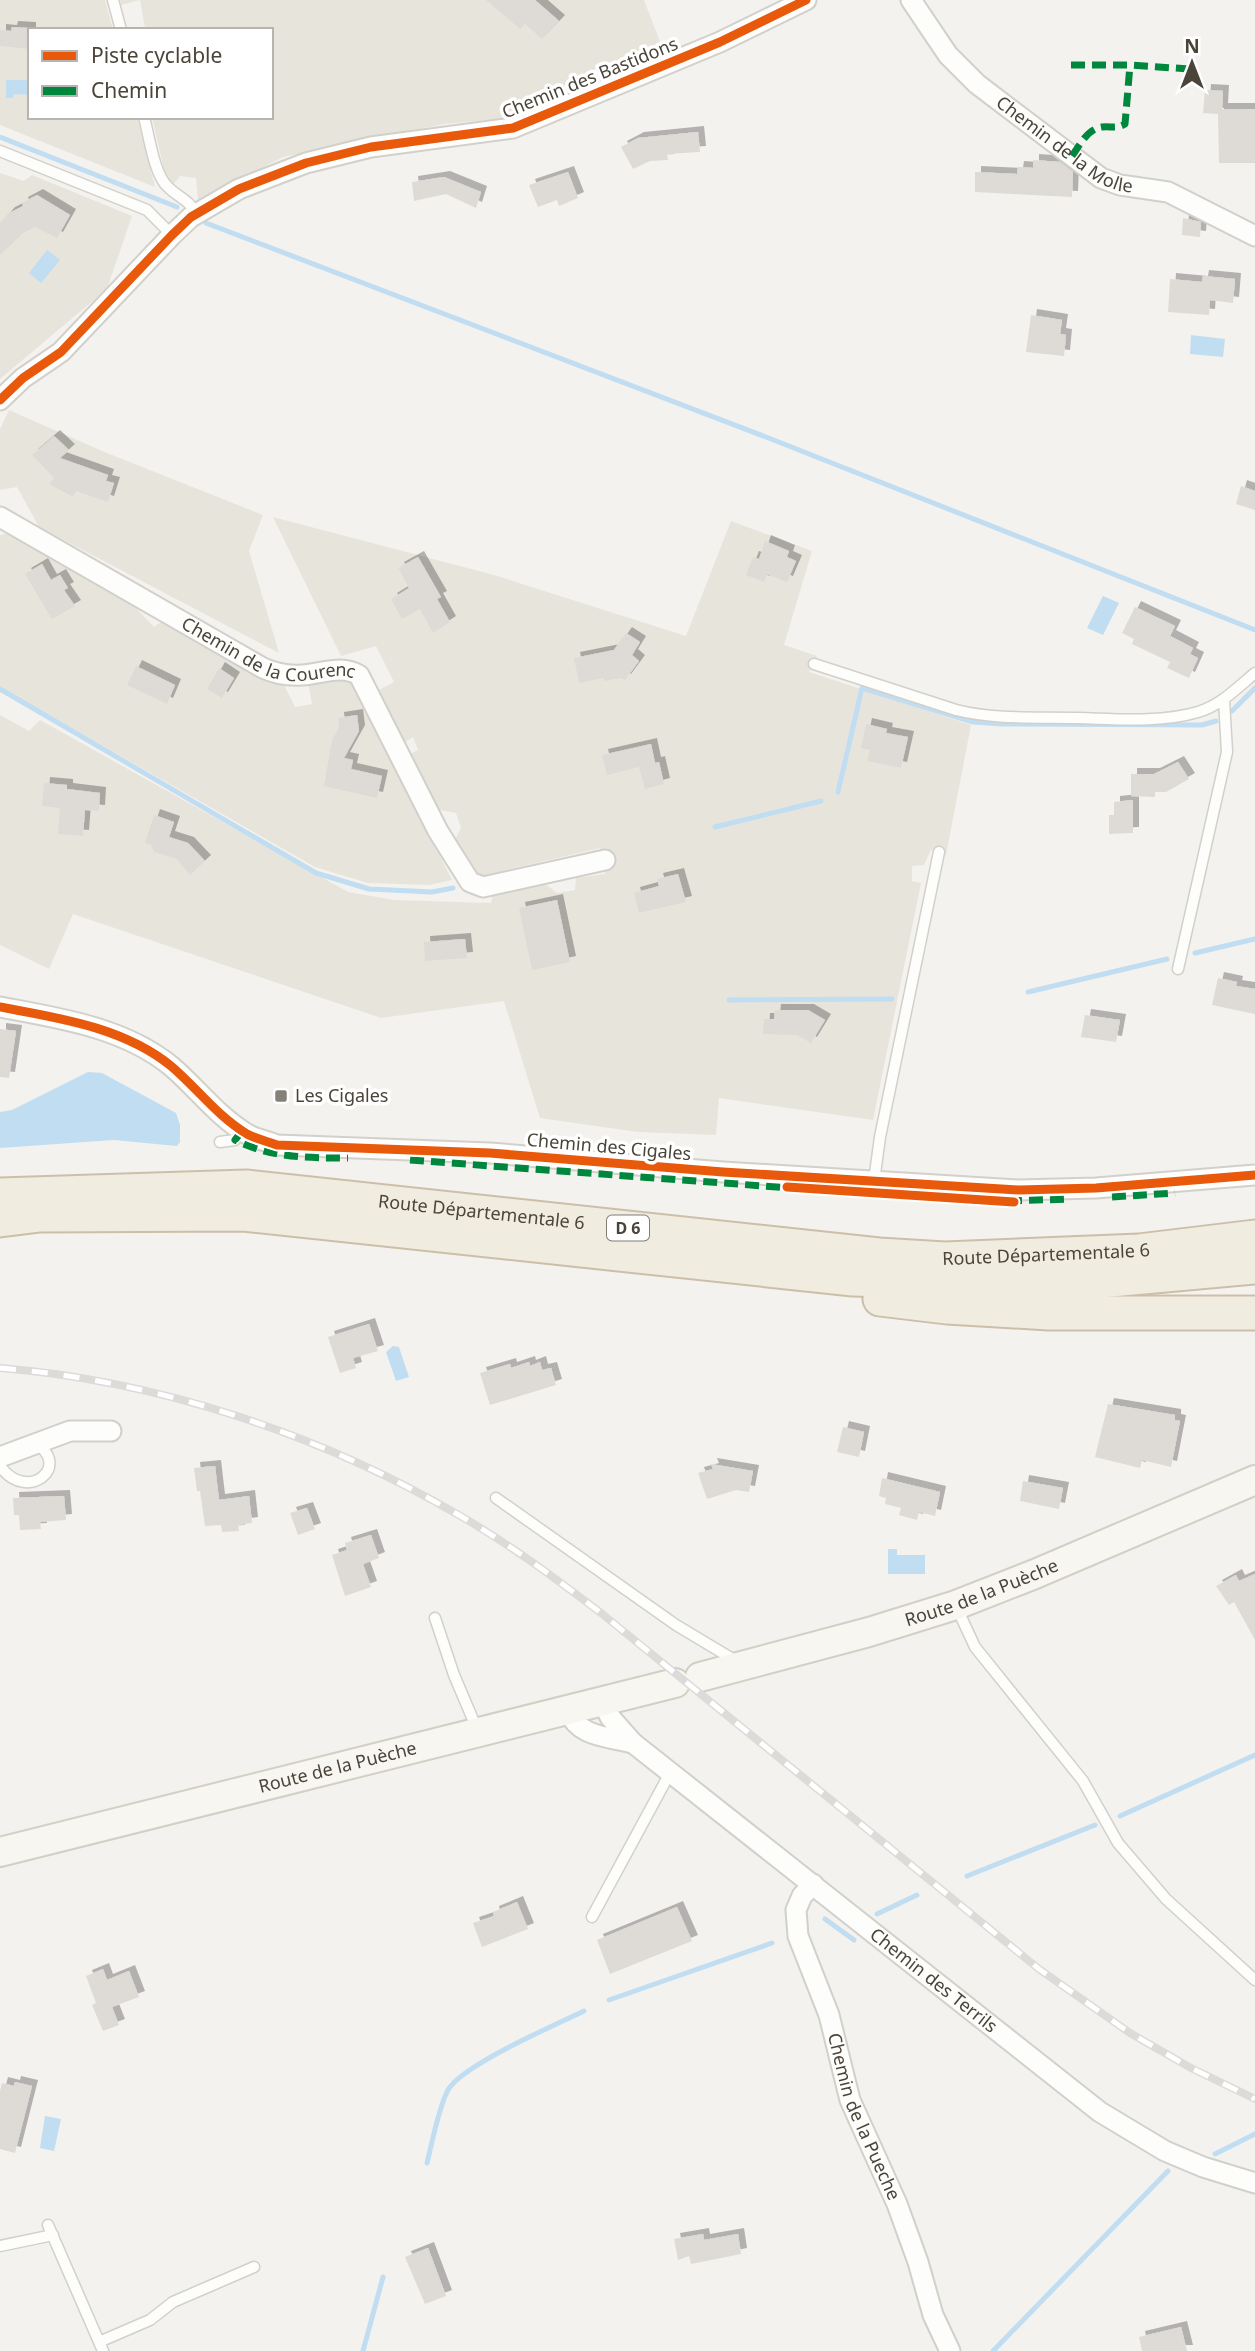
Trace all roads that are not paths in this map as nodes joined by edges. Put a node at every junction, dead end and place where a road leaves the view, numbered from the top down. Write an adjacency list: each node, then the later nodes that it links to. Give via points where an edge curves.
1 (113, 0): 4 (lane)
2 (806, 0): 7 (street, Chemin des Bastidons, via 720,42 513,128 371,146 306,163 239,189)
3 (911, 0): 9 (street, Chemin de la Molle, via 948,55 977,84 1101,178 1120,186 1168,192)
4 (120, 28)
5 (145, 119): 7 (lane, via 166,187 187,200)
6 (0, 151): 8 (lane, via 147,210)
7 (197, 214): 8 (street, Chemin des Bastidons)
8 (172, 235): 10 (street, Chemin des Bastidons, via 61,352)
9 (1255, 236)
10 (0, 400)
11 (0, 517): 16 (street, Chemin de la Courenc, via 263,668 292,676 340,669 359,675 438,831 470,882 492,886)
12 (814, 664): 14 (lane, via 978,716 1164,717 1198,712)
13 (1255, 673): 14 (lane)
14 (1224, 700): 17 (lane, via 1227,752)
15 (939, 852): 22 (lane)
16 (605, 860)
17 (1178, 969)
18 (0, 1007): 22 (street, Chemin des Cigales, via 129,1040 170,1065 225,1119 277,1145 490,1153)
19 (235, 1140): 20 (lane)
20 (220, 1142)
21 (1255, 1175): 22 (street, Chemin des Cigales, via 1019,1190)
22 (874, 1181)
23 (0, 1195): 28 (highway, Route Départementale 6 / D 6, via 246,1187)
24 (0, 1220): 27 (highway, Route Départementale 6 / D 6, via 40,1215 243,1214)
25 (1255, 1221): 28 (highway)
26 (1255, 1237): 28 (highway, Route Départementale 6 / D 6, via 1139,1251)
27 (628, 1255): 29 (highway, Route Départementale 6 / D 6, via 853,1279 1055,1285); 30 (highway, via 807,1289 947,1307 1049,1313)
28 (945, 1259)
29 (1255, 1267)
30 (1255, 1313)
31 (111, 1431): 32 (street, via 70,1431)
32 (34, 1443): 33 (street); 34 (lane, via 49,1456 45,1476 26,1483 16,1481)
33 (0, 1457)
34 (0, 1466)
35 (1255, 1480): 37 (main road, Route de la Puèche)
36 (496, 1497): 39 (lane, via 676,1625)
37 (956, 1605): 39 (main road, Route de la Puèche); 48 (lane, via 975,1647 1083,1781 1118,1843 1166,1899)
38 (435, 1618): 42 (lane)
39 (744, 1665): 40 (main road, Route de la Puèche)
40 (602, 1700): 41 (main road, Route de la Puèche); 43 (street, Chemin des Terrils, via 610,1717)
41 (567, 1709): 42 (main road, Route de la Puèche); 43 (street, Chemin des Terrils, via 583,1730)
42 (478, 1731): 45 (main road, Route de la Puèche)
43 (634, 1742): 44 (street, Chemin des Terrils)
44 (671, 1771): 46 (street, Chemin des Terrils); 47 (lane)
45 (0, 1852)
46 (813, 1884): 49 (street, Chemin des Terrils, via 1100,2112 1165,2151); 53 (street, Chemin de la Pueche, via 796,1910 798,1936 829,2015 850,2100 897,2204 933,2315)
47 (592, 1917)
48 (1255, 1980)
49 (1255, 2183)
50 (0, 2246): 52 (lane, via 50,2230)
51 (254, 2267): 52 (lane, via 173,2302)
52 (101, 2346)
53 (950, 2351)

